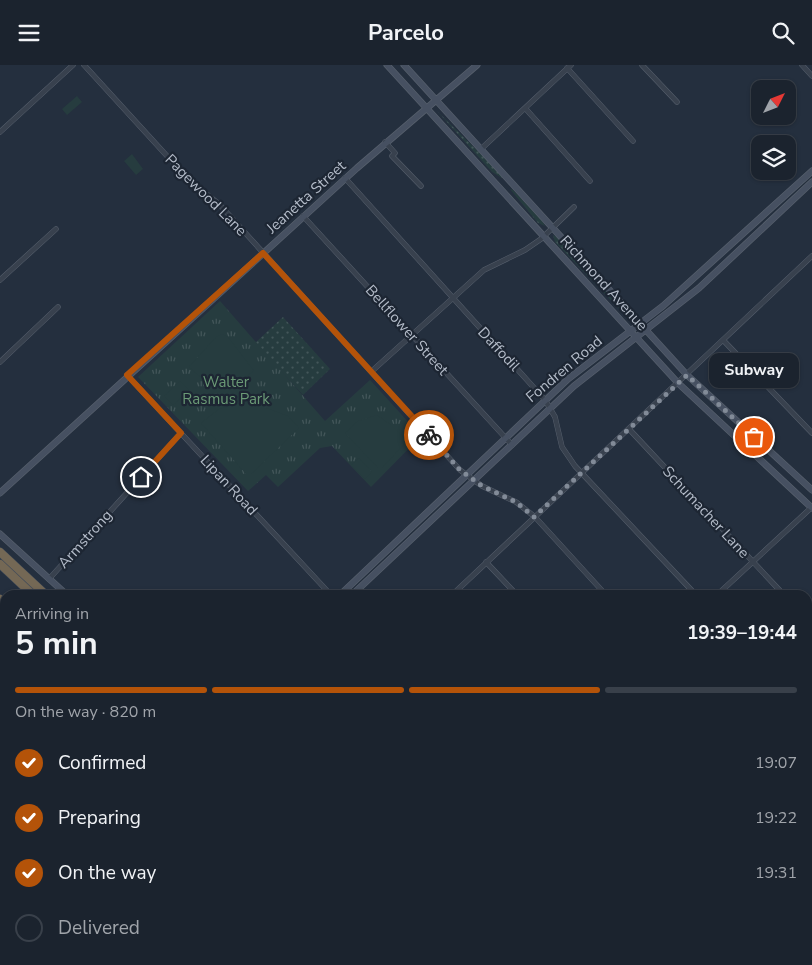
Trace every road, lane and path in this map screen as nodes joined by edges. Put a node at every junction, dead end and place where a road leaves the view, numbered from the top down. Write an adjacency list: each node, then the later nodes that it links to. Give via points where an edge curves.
1 (73, 65): 14 (street)
2 (84, 65): 30 (street, Pagewood Lane, via 188,179 220,205)
3 (387, 65): 12 (main road, Richmond Avenue)
4 (404, 65): 10 (main road, Richmond Avenue)
5 (477, 65): 10 (main road, Jeanetta Street)
6 (642, 65): 11 (street)
7 (802, 65): 9 (street)
8 (569, 67): 13 (street); 15 (street)
9 (812, 76)
10 (436, 99): 12 (main road, Jeanetta Street); 17 (main road, Richmond Avenue)
11 (677, 101)
12 (426, 107): 16 (main road, Jeanetta Street); 29 (main road, Richmond Avenue)
13 (524, 108): 17 (street); 20 (street)
14 (0, 132)
15 (634, 141)
16 (385, 142): 19 (main road, Jeanetta Street); 22 (street, via 395,153 392,155)
17 (481, 149): 26 (main road, Richmond Avenue)
18 (812, 171): 25 (main road, Fondren Road)
19 (345, 178): 24 (main road, Jeanetta Street); 35 (street, Daffodil)
20 (590, 181)
21 (812, 182): 28 (main road, Fondren Road)
22 (421, 186)
23 (574, 207): 26 (street)
24 (303, 216): 30 (main road, Jeanetta Street); 40 (street, Bellflower Street)
25 (755, 222): 28 (main road); 32 (main road, Fondren Road)
26 (552, 228): 29 (street); 37 (main road, Richmond Avenue)
27 (56, 229): 33 (street)
28 (761, 229): 34 (main road, Fondren Road)
29 (544, 235): 35 (street, via 525,250 484,270); 39 (main road, Richmond Avenue)
30 (263, 253): 44 (street, Pagewood Lane); 45 (main road, Jeanetta Street)
31 (812, 256): 42 (street)
32 (700, 274): 34 (main road); 37 (main road, Fondren Road)
33 (0, 280)
34 (706, 281): 38 (main road, Fondren Road)
35 (452, 298): 40 (street); 48 (street, Daffodil)
36 (58, 307): 43 (street)
37 (640, 323): 38 (main road, Richmond Avenue); 39 (main road, Fondren Road)
38 (647, 330): 41 (main road, Fondren Road); 46 (main road, Richmond Avenue)
39 (631, 331): 41 (main road, Richmond Avenue); 48 (main road, Fondren Road, via 573,374)
40 (411, 335): 44 (street); 55 (street, Bellflower Street)
41 (637, 338): 47 (main road, Richmond Avenue); 49 (main road, Fondren Road, via 574,386)
42 (723, 340): 46 (street); 54 (street)
43 (0, 362)
44 (372, 371): 60 (street, Pagewood Lane)
45 (127, 375): 53 (street, Lipan Road); 63 (main road, Jeanetta Street)
46 (687, 375): 47 (street); 50 (main road, Richmond Avenue)
47 (678, 383): 51 (main road, Richmond Avenue); 52 (street)
48 (545, 400): 49 (street, Daffodil); 55 (main road, Fondren Road)
49 (552, 408): 56 (main road, Fondren Road); 59 (street, Daffodil, via 562,447)
50 (731, 415): 51 (main road); 57 (main road, Richmond Avenue)
51 (722, 424): 58 (main road, Richmond Avenue)
52 (629, 429): 59 (street); 71 (street, Schumacher Lane)
53 (181, 433): 76 (street, Armstrong); 80 (street, Lipan Road)
54 (812, 433)
55 (505, 437): 56 (street, Bellflower Street); 60 (main road, Fondren Road)
56 (512, 445): 61 (main road, Fondren Road)
57 (776, 456): 58 (main road); 62 (main road, Richmond Avenue)
58 (767, 466): 64 (main road, Richmond Avenue)
59 (581, 472): 66 (street); 87 (street, Daffodil)
60 (466, 474): 61 (street, Pagewood Lane); 65 (main road, Fondren Road)
61 (474, 480): 66 (street, Pagewood Lane, via 516,502); 67 (main road, Fondren Road)
62 (812, 490)
63 (0, 493)
64 (812, 508): 71 (street)
65 (424, 516): 67 (main road); 70 (main road, Fondren Road)
66 (534, 517): 73 (street); 86 (street, Pagewood Lane)
67 (430, 523): 72 (main road, Fondren Road)
68 (0, 534): 76 (main road)
69 (0, 552): 78 (highway)
70 (382, 555): 72 (main road); 75 (main road, Fondren Road)
71 (752, 561): 88 (street); 89 (street, Schumacher Lane)
72 (387, 562): 83 (main road, Fondren Road)
73 (486, 562): 84 (street); 85 (street)
74 (0, 564): 77 (highway)
75 (364, 572): 81 (main road, Fondren Road); 82 (main road)
76 (49, 579): 79 (main road)
77 (28, 590)
78 (41, 590)
79 (61, 590)
80 (326, 590)
81 (345, 590)
82 (350, 590)
83 (357, 590)
84 (457, 590)
85 (512, 590)
86 (601, 590)
87 (691, 590)
88 (722, 590)
89 (779, 590)

